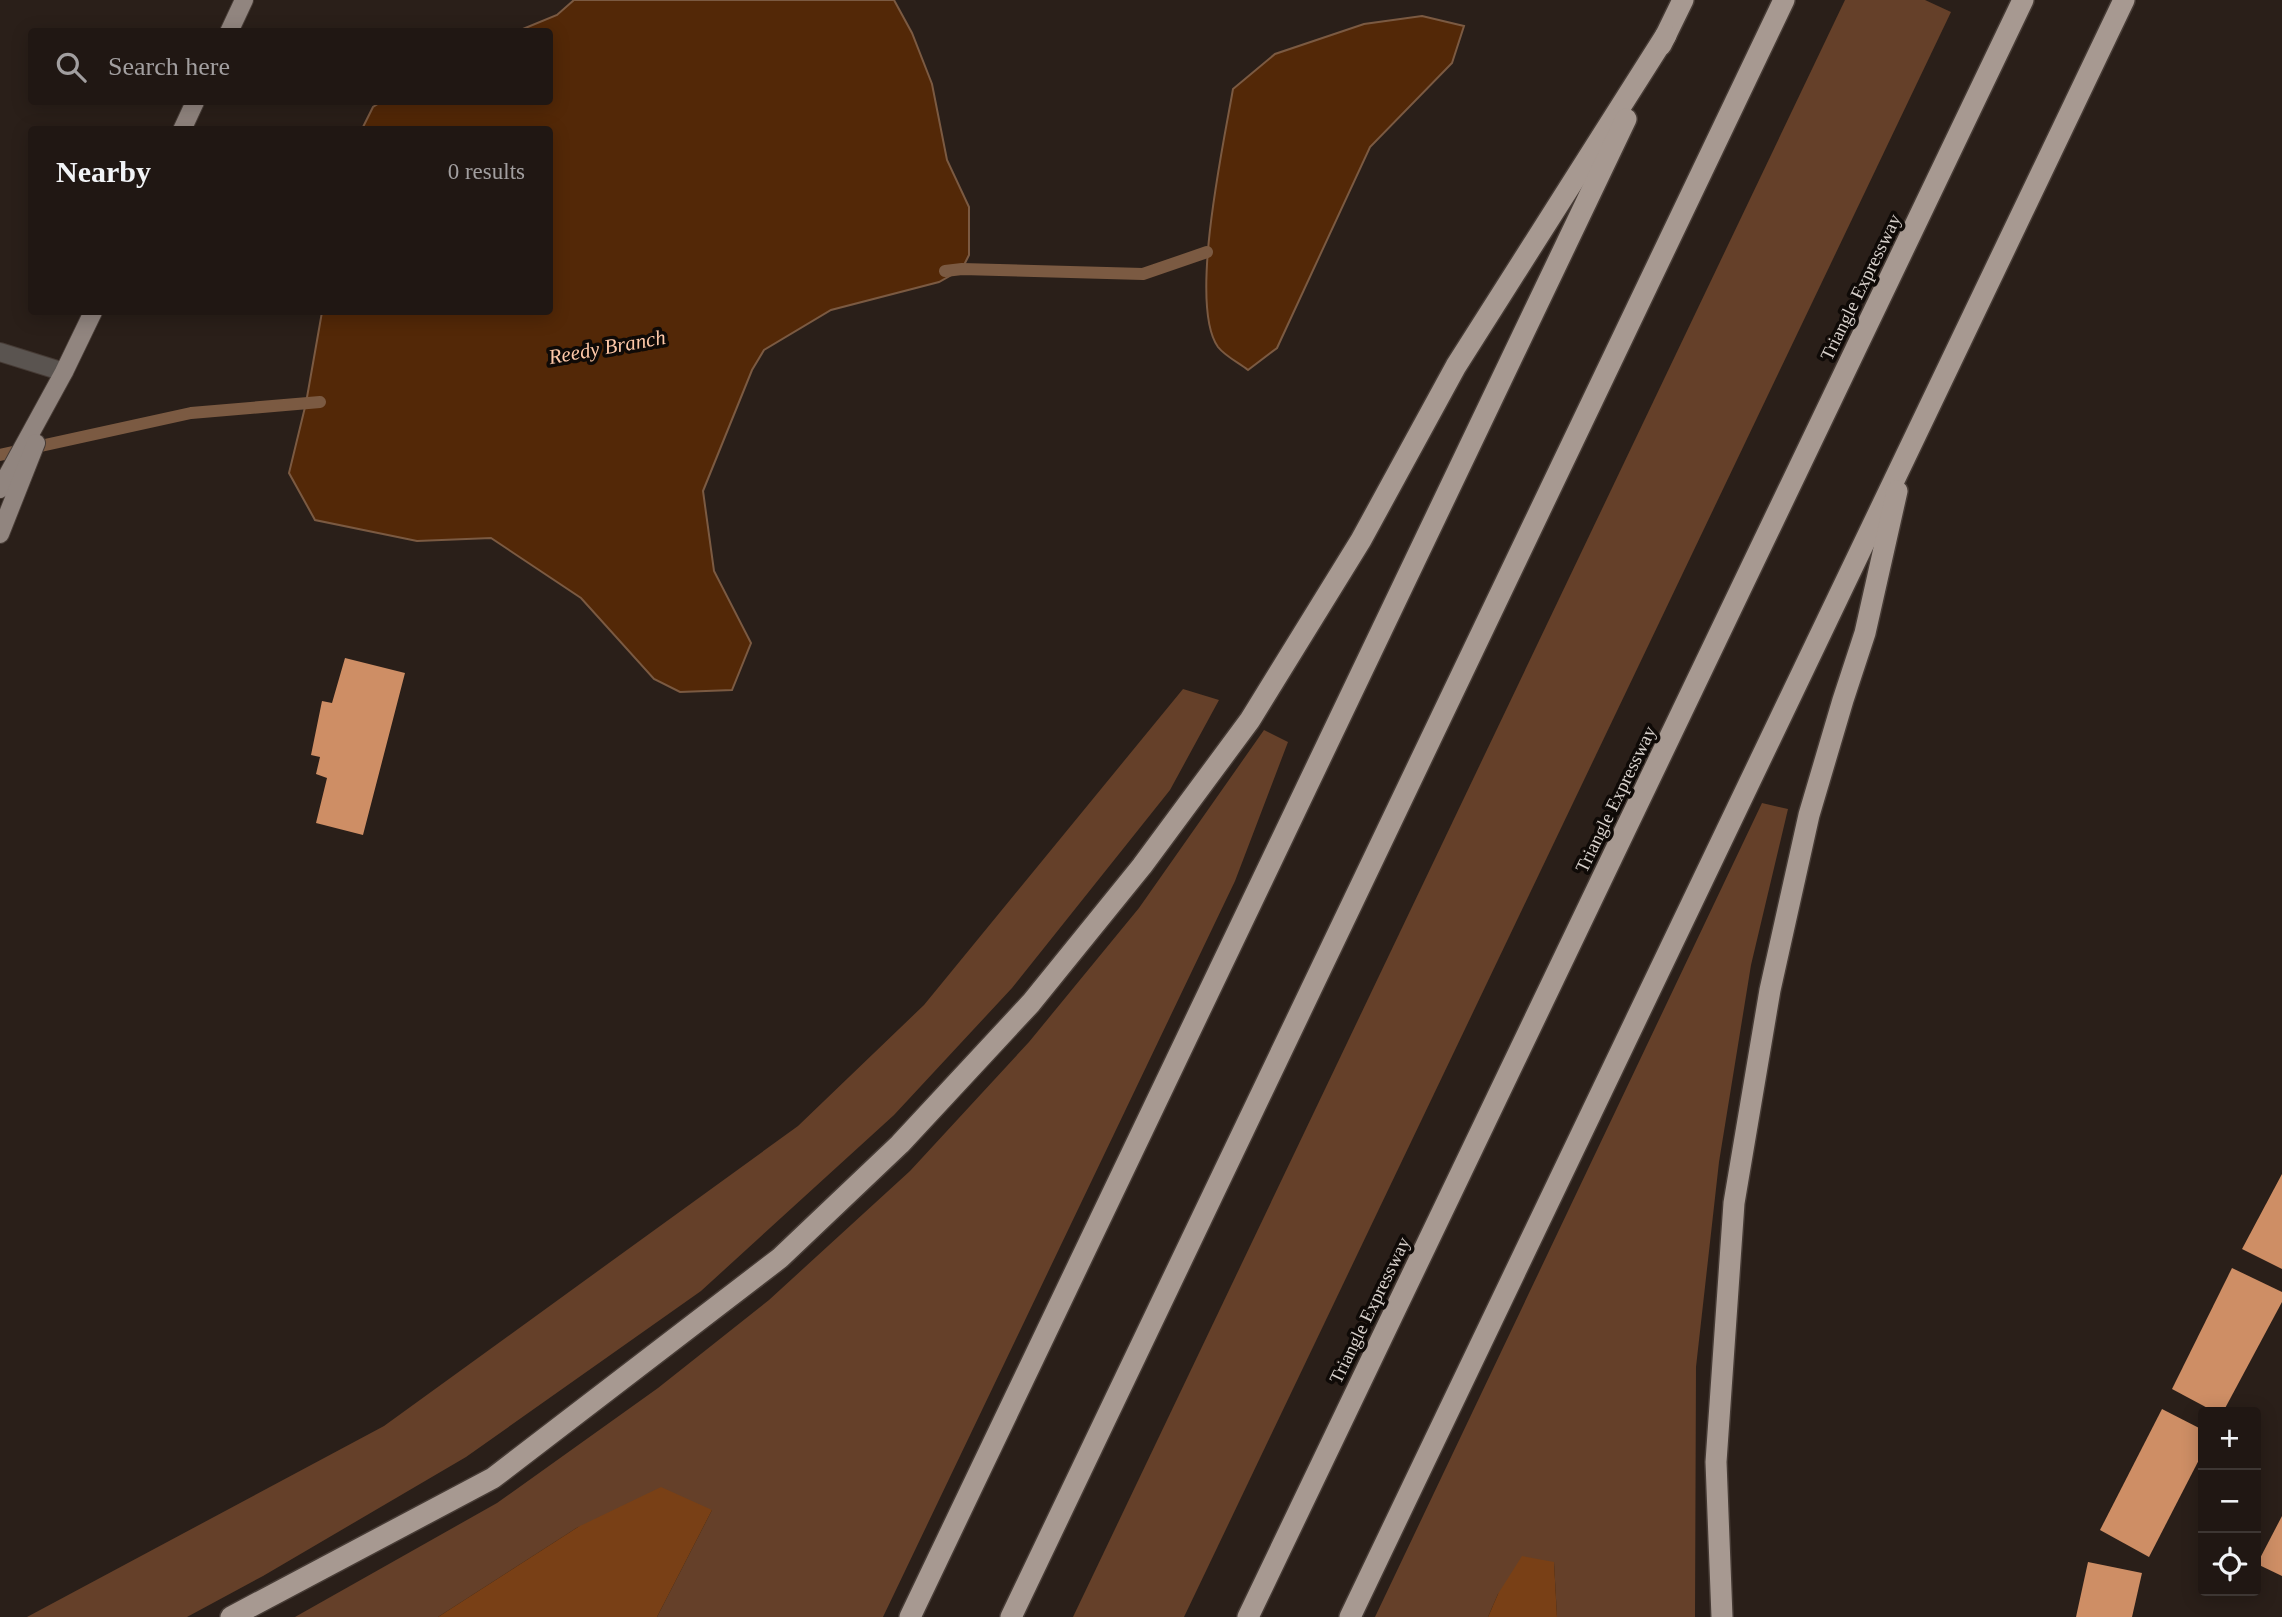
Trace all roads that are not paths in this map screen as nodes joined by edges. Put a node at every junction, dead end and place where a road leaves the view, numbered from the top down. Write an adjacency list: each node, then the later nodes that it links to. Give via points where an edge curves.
1 (244, 0): 6 (main road)
2 (1683, 0): 7 (highway)
3 (1784, 0): 18 (highway)
4 (2022, 0): 19 (highway, Triangle Expressway)
5 (2124, 0): 13 (highway)
6 (231, 28)
7 (1666, 35): 16 (highway, via 1456,366 1361,540 1250,720 1142,866 1031,1003 900,1143 758,1275 493,1478); 17 (highway)
8 (194, 105): 9 (main road)
9 (184, 126)
10 (92, 315): 12 (main road)
11 (0, 352): 12 (lane)
12 (64, 372): 14 (main road); 15 (main road)
13 (1905, 455): 20 (highway); 21 (highway, via 1865,633 1810,815 1770,990 1734,1203 1716,1462)
14 (0, 489)
15 (0, 534)
16 (231, 1617)
17 (910, 1617)
18 (1011, 1617)
19 (1248, 1617)
20 (1350, 1617)
21 (1722, 1617)

